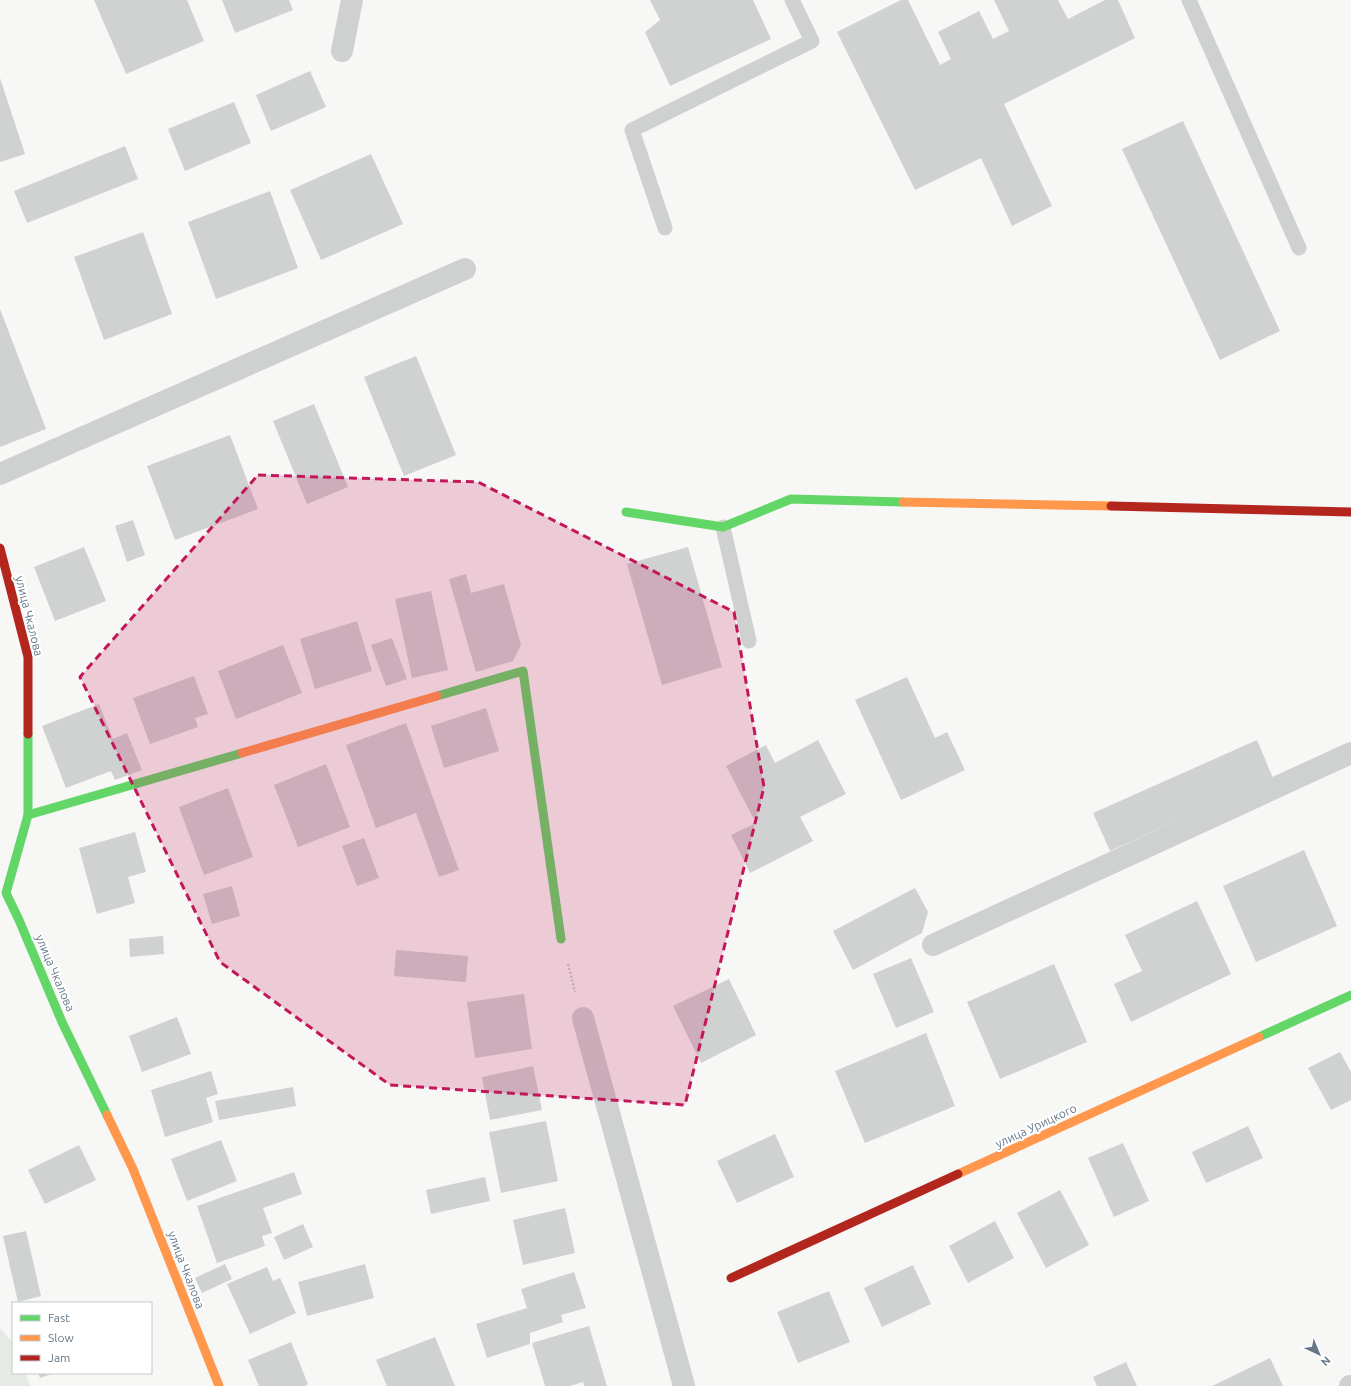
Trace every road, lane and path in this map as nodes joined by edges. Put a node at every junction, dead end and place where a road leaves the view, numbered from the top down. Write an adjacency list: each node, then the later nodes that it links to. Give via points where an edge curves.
1 (352, 0): 4 (street)
2 (792, 0): 5 (lane, via 812,41 632,130)
3 (1189, 0): 6 (lane)
4 (342, 50)
5 (665, 228)
6 (1299, 248)
7 (465, 269): 8 (street)
8 (0, 474)
9 (626, 512): 11 (street)
10 (1351, 512): 11 (street, via 791,499)
11 (723, 527): 13 (lane)
12 (0, 548): 15 (street, улица Чкалова, via 28,657)
13 (749, 640)
14 (1351, 753): 18 (street)
15 (28, 815): 16 (street, улица Чкалова); 17 (street, via 523,671)
16 (3, 891): 22 (street, улица Чкалова, via 19,920 62,1022 133,1169)
17 (561, 939): 20 (path)
18 (933, 945)
19 (1351, 994): 21 (street, улица Урицкого)
20 (582, 1018): 23 (street)
21 (731, 1278)
22 (219, 1386)
23 (684, 1386)

